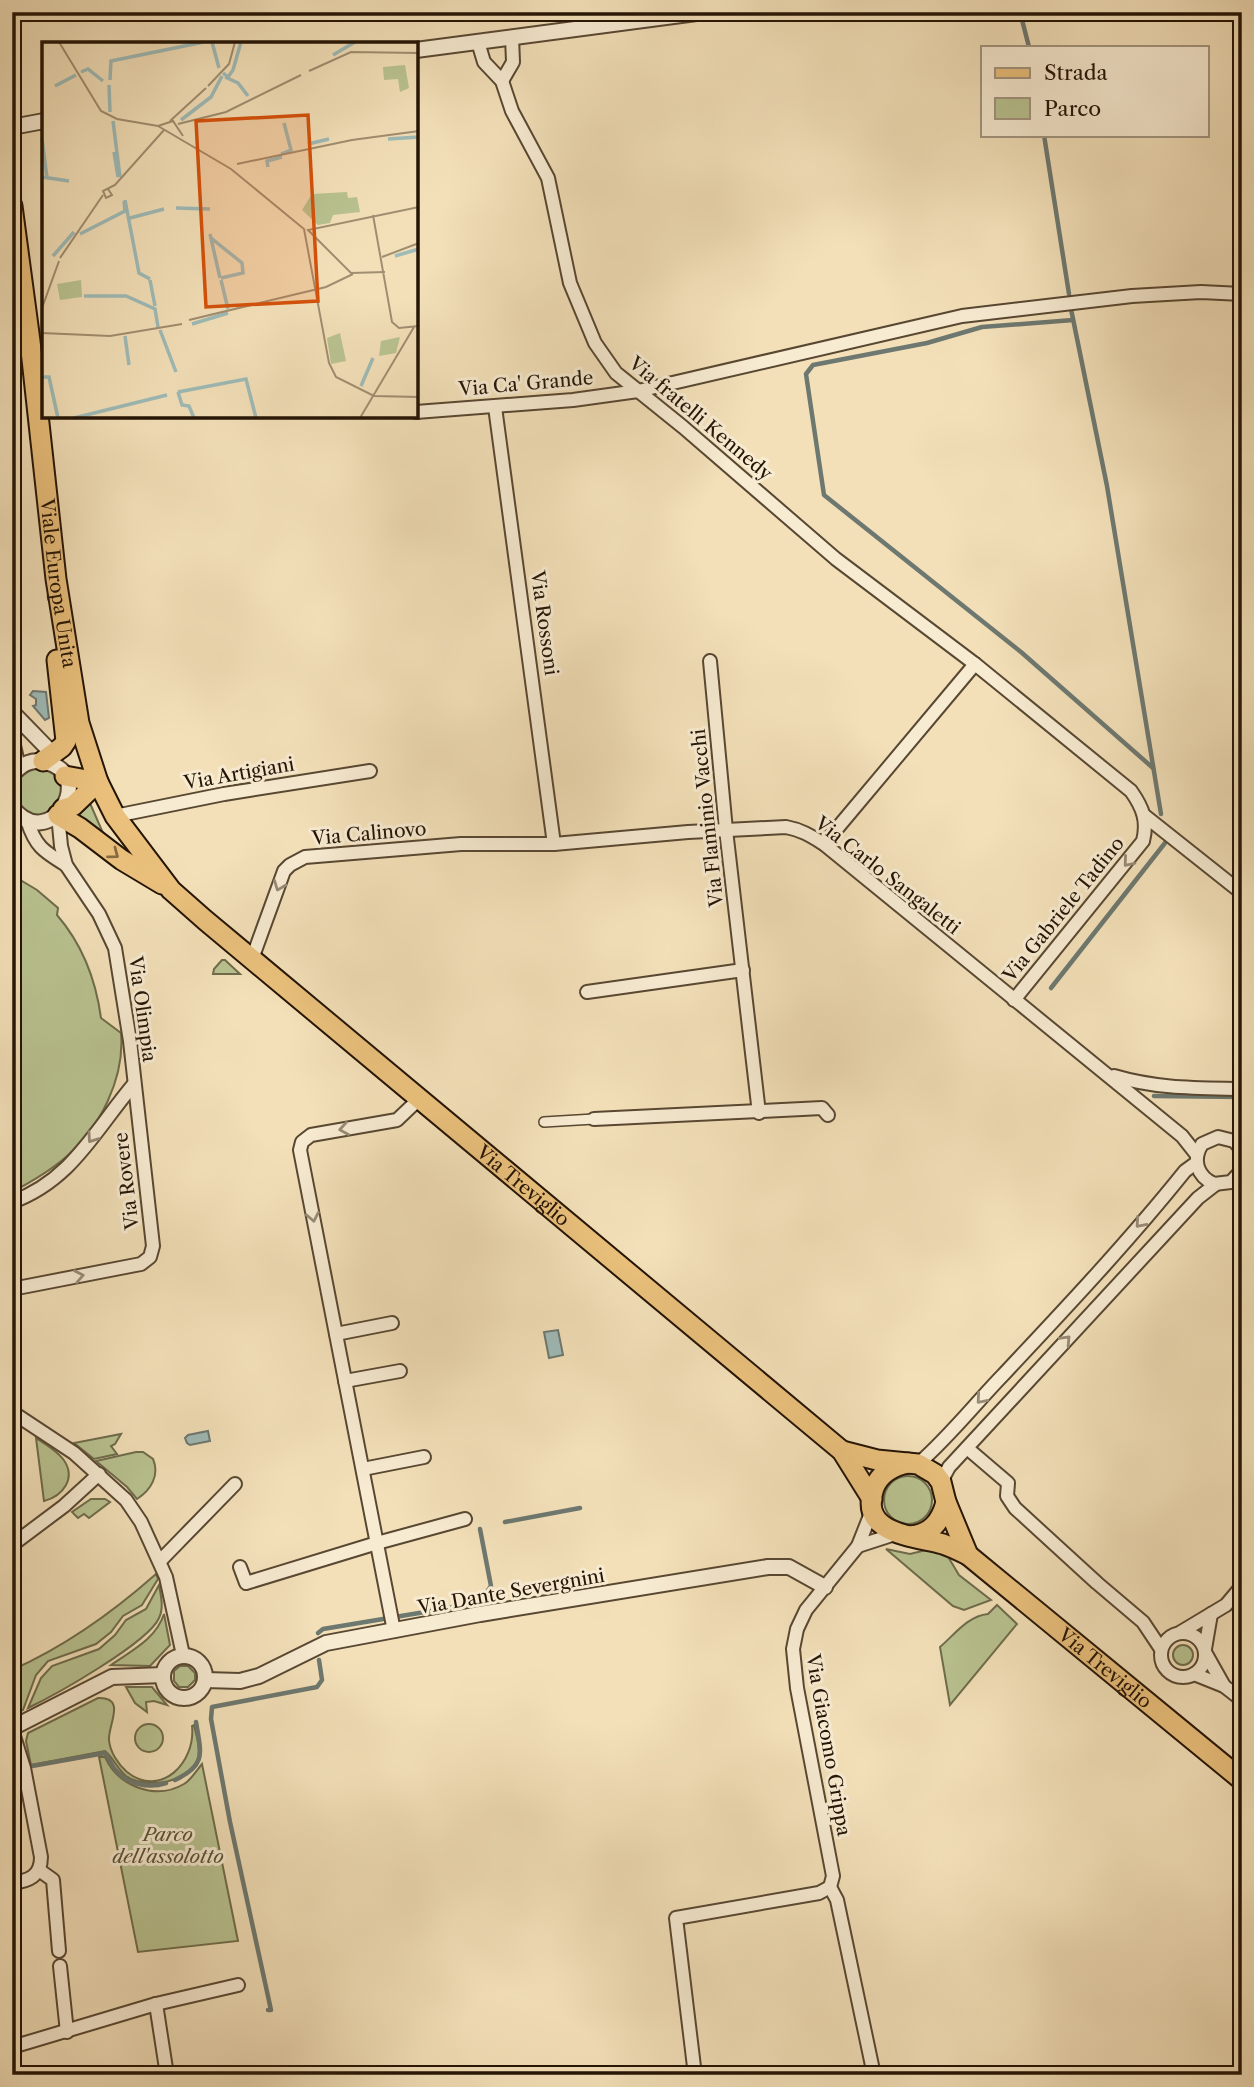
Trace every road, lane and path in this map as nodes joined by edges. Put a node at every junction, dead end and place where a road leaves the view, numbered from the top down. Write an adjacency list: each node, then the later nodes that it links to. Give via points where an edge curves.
1 (704, 12): 2 (street)
2 (623, 17): 3 (street)
3 (512, 37): 4 (street); 6 (street, via 513,62)
4 (478, 41): 5 (street); 6 (street, Via fratelli Kennedy, via 484,62)
5 (418, 50)
6 (502, 81): 12 (street, Via fratelli Kennedy, via 512,111 548,178 570,283 582,315 616,373)
7 (42, 121): 8 (street)
8 (12, 127)
9 (12, 206): 11 (main road, Viale Europa Unita)
10 (1242, 294): 12 (street, Via Ca' Grande, via 1132,296 962,316)
11 (29, 336): 15 (main road, Viale Europa Unita)
12 (638, 391): 13 (street, Via Ca' Grande); 17 (street, Via fratelli Kennedy, via 836,559)
13 (495, 407): 14 (street, Via Ca' Grande); 30 (street, Via Rossoni)
14 (418, 412)
15 (56, 579): 20 (main road, via 50,610 66,737); 23 (main road, Viale Europa Unita, via 79,723)
16 (710, 661): 29 (street, Via Flaminio Vacchi)
17 (975, 664): 27 (street, via 1131,791); 31 (street)
18 (12, 712): 20 (street)
19 (12, 741): 22 (street)
20 (52, 760): 22 (street, via 33,761); 23 (main road); 25 (street, via 69,796)
21 (370, 771): 26 (street, Via Artigiani)
22 (15, 772)
23 (98, 782): 25 (main road); 26 (main road, Viale Europa Unita)
24 (12, 807): 28 (street)
25 (61, 812): 28 (street, via 47,821); 32 (street, Via Olimpia); 33 (main road, one-way to 33, via 122,860)
26 (115, 816): 33 (main road, Viale Europa Unita)
27 (1145, 816): 34 (street); 39 (street, Via Gabriele Tadino, one-way to 39, via 1143,841)
28 (20, 822): 32 (street, Via Olimpia, via 49,855)
29 (726, 830): 30 (street, Via Carlo Sangaletti); 31 (street, Via Carlo Sangaletti, via 786,827 806,832); 37 (street, Via Flaminio Vacchi)
30 (554, 844): 36 (street, Via Calinovo, one-way to 36, via 461,844 297,860 285,871)
31 (824, 844): 39 (street, Via Carlo Sangaletti)
32 (66, 865): 41 (street, Via Olimpia, via 99,914 115,948)
33 (172, 890): 35 (main road, Viale Europa Unita)
34 (1242, 893)
35 (205, 920): 36 (main road, Via Treviglio)
36 (251, 959): 43 (main road, Via Treviglio)
37 (743, 970): 38 (street); 44 (street, Via Flaminio Vacchi)
38 (587, 992)
39 (1014, 1000): 40 (street, Via Gabriele Tadino)
40 (1107, 1074): 42 (street, via 1145,1085); 48 (street, Via Gabriele Tadino)
41 (134, 1084): 54 (street, Via Olimpia, one-way to 54, via 67,1170); 55 (street, Via Rovere, one-way to 41, via 141,1264 150,1257 153,1246)
42 (1242, 1089)
43 (419, 1098): 59 (street, one-way to 59, via 397,1120 312,1135 300,1145); 64 (main road, Via Treviglio)
44 (759, 1113): 45 (street, via 822,1108); 46 (street)
45 (828, 1115)
46 (594, 1119): 47 (street)
47 (544, 1122)
48 (1182, 1136): 49 (street); 51 (street, Via Gabriele Tadino)
49 (1209, 1139): 50 (street, via 1222,1137); 51 (street)
50 (1240, 1145)
51 (1196, 1159): 53 (street, Via Gabriele Tadino, via 1205,1179); 56 (street, one-way to 56)
52 (1242, 1170): 53 (street, via 1233,1181)
53 (1216, 1184): 57 (street)
54 (12, 1202)
55 (12, 1289)
56 (1079, 1294): 57 (street); 66 (street, one-way to 66, via 943,1443)
57 (1096, 1309): 63 (street, one-way to 57)
58 (392, 1323): 59 (street)
59 (336, 1334): 61 (street)
60 (400, 1371): 61 (street)
61 (345, 1381): 67 (street)
62 (12, 1412): 68 (street)
63 (967, 1448): 70 (street, via 949,1467); 84 (street, via 1008,1483 1007,1496 1015,1508)
64 (842, 1451): 66 (main road); 71 (main road)
65 (424, 1457): 67 (street)
66 (913, 1464): 70 (main road, via 935,1474); 71 (main road, via 887,1471 874,1488)
67 (363, 1469): 74 (street)
68 (99, 1474): 75 (street); 78 (street, via 126,1500)
69 (234, 1484): 78 (street)
70 (943, 1492): 73 (main road, via 943,1513 937,1524 916,1536); 77 (main road)
71 (873, 1503): 73 (main road, via 881,1524); 76 (street, Via Giacomo Grippa)
72 (465, 1519): 74 (street)
73 (900, 1535): 76 (street); 77 (main road)
74 (377, 1543): 79 (street, via 246,1583); 83 (street)
75 (12, 1545)
76 (858, 1546): 81 (street, Via Giacomo Grippa)
77 (968, 1555): 95 (main road, Via Treviglio)
78 (160, 1562): 88 (street)
79 (240, 1567)
80 (1242, 1586): 82 (street)
81 (825, 1587): 83 (street, Via Dante Severgnini, via 782,1565 536,1605); 98 (street, Via Giacomo Grippa, via 806,1610 793,1649 833,1876)
82 (1211, 1614): 85 (street); 87 (street)
83 (392, 1622): 91 (street, Via Dante Severgnini, via 326,1643 250,1679)
84 (1143, 1622): 85 (street); 86 (street)
85 (1177, 1633): 86 (street); 87 (street, via 1193,1634)
86 (1161, 1649): 89 (street, via 1168,1672 1180,1677)
87 (1205, 1651): 89 (street, via 1202,1667); 92 (street)
88 (183, 1655): 90 (street, via 171,1660); 91 (street, via 200,1662)
89 (1194, 1674): 92 (street)
90 (163, 1675): 91 (street, via 172,1694 185,1698 198,1693); 94 (street, via 111,1677)
91 (205, 1680)
92 (1224, 1686): 93 (street)
93 (1242, 1700)
94 (12, 1729): 96 (street, via 24,1768 41,1857)
95 (1242, 1780)
96 (39, 1870): 97 (street, via 31,1879); 99 (street, via 53,1880)
97 (12, 1883)
98 (830, 1887): 106 (street, via 818,1893 676,1918); 107 (street, Via Giacomo Grippa, via 837,1900)
99 (59, 1951)
100 (60, 1966): 103 (street)
101 (237, 1985): 102 (street)
102 (156, 2004): 103 (street); 105 (street)
103 (66, 2032): 104 (street)
104 (12, 2047)
105 (167, 2075)
106 (695, 2075)
107 (874, 2075)

